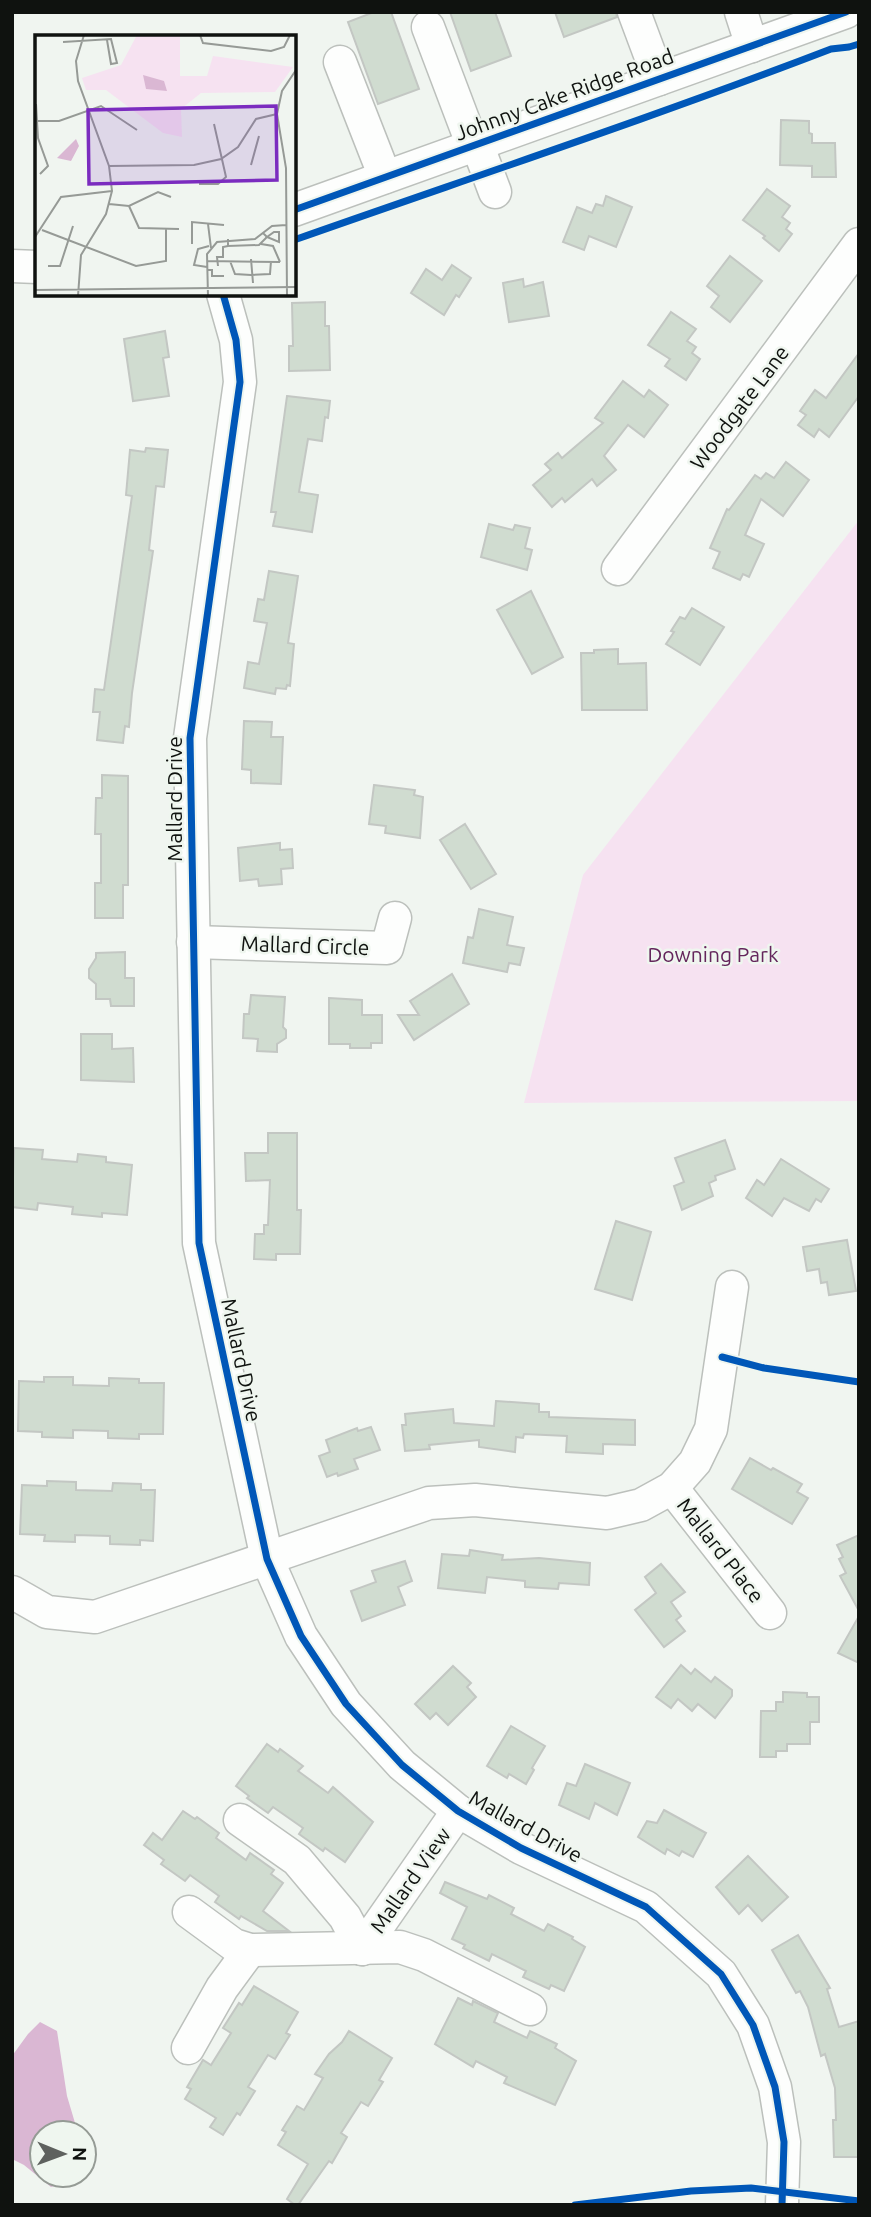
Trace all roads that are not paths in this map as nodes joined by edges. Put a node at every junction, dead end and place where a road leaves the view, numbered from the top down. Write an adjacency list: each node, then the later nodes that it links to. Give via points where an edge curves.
1 (634, 12): 7 (street)
2 (741, 12): 5 (street)
3 (846, 12): 5 (street, Johnny Cake Ridge Road)
4 (428, 27): 8 (street)
5 (752, 46): 7 (street, Johnny Cake Ridge Road)
6 (340, 62): 9 (street)
7 (659, 79): 8 (street, Johnny Cake Ridge Road)
8 (475, 145): 9 (street, Johnny Cake Ridge Road); 10 (street)
9 (385, 177): 11 (street, Johnny Cake Ridge Road)
10 (495, 192)
11 (296, 208)
12 (859, 244): 16 (street, Woodgate Lane)
13 (12, 266): 14 (street)
14 (35, 267)
15 (224, 296): 18 (street, Mallard Drive, via 236,340 240,382 190,738)
16 (618, 569)
17 (395, 918): 18 (street, Mallard Circle, via 387,948)
18 (193, 942): 21 (street, Mallard Drive, via 199,1243)
19 (732, 1287): 20 (street, via 711,1429 695,1462)
20 (672, 1488): 21 (street, via 641,1505 607,1513 475,1500 429,1503); 23 (street, Mallard Place)
21 (267, 1559): 22 (street, via 95,1617 47,1612); 24 (street, Mallard Drive, via 301,1636 346,1704 402,1765)
22 (12, 1592)
23 (770, 1613)
24 (458, 1811): 27 (street, Mallard View); 31 (street, Mallard Drive, via 521,1848 646,1906 721,1974 753,2025 775,2087 784,2143)
25 (240, 1820): 27 (street, via 297,1860 345,1917)
26 (190, 1912): 28 (street, via 234,1945)
27 (362, 1949): 28 (street); 29 (street, via 400,1948 424,1955)
28 (250, 1950): 30 (street)
29 (530, 2009)
30 (188, 2048)
31 (782, 2205)

